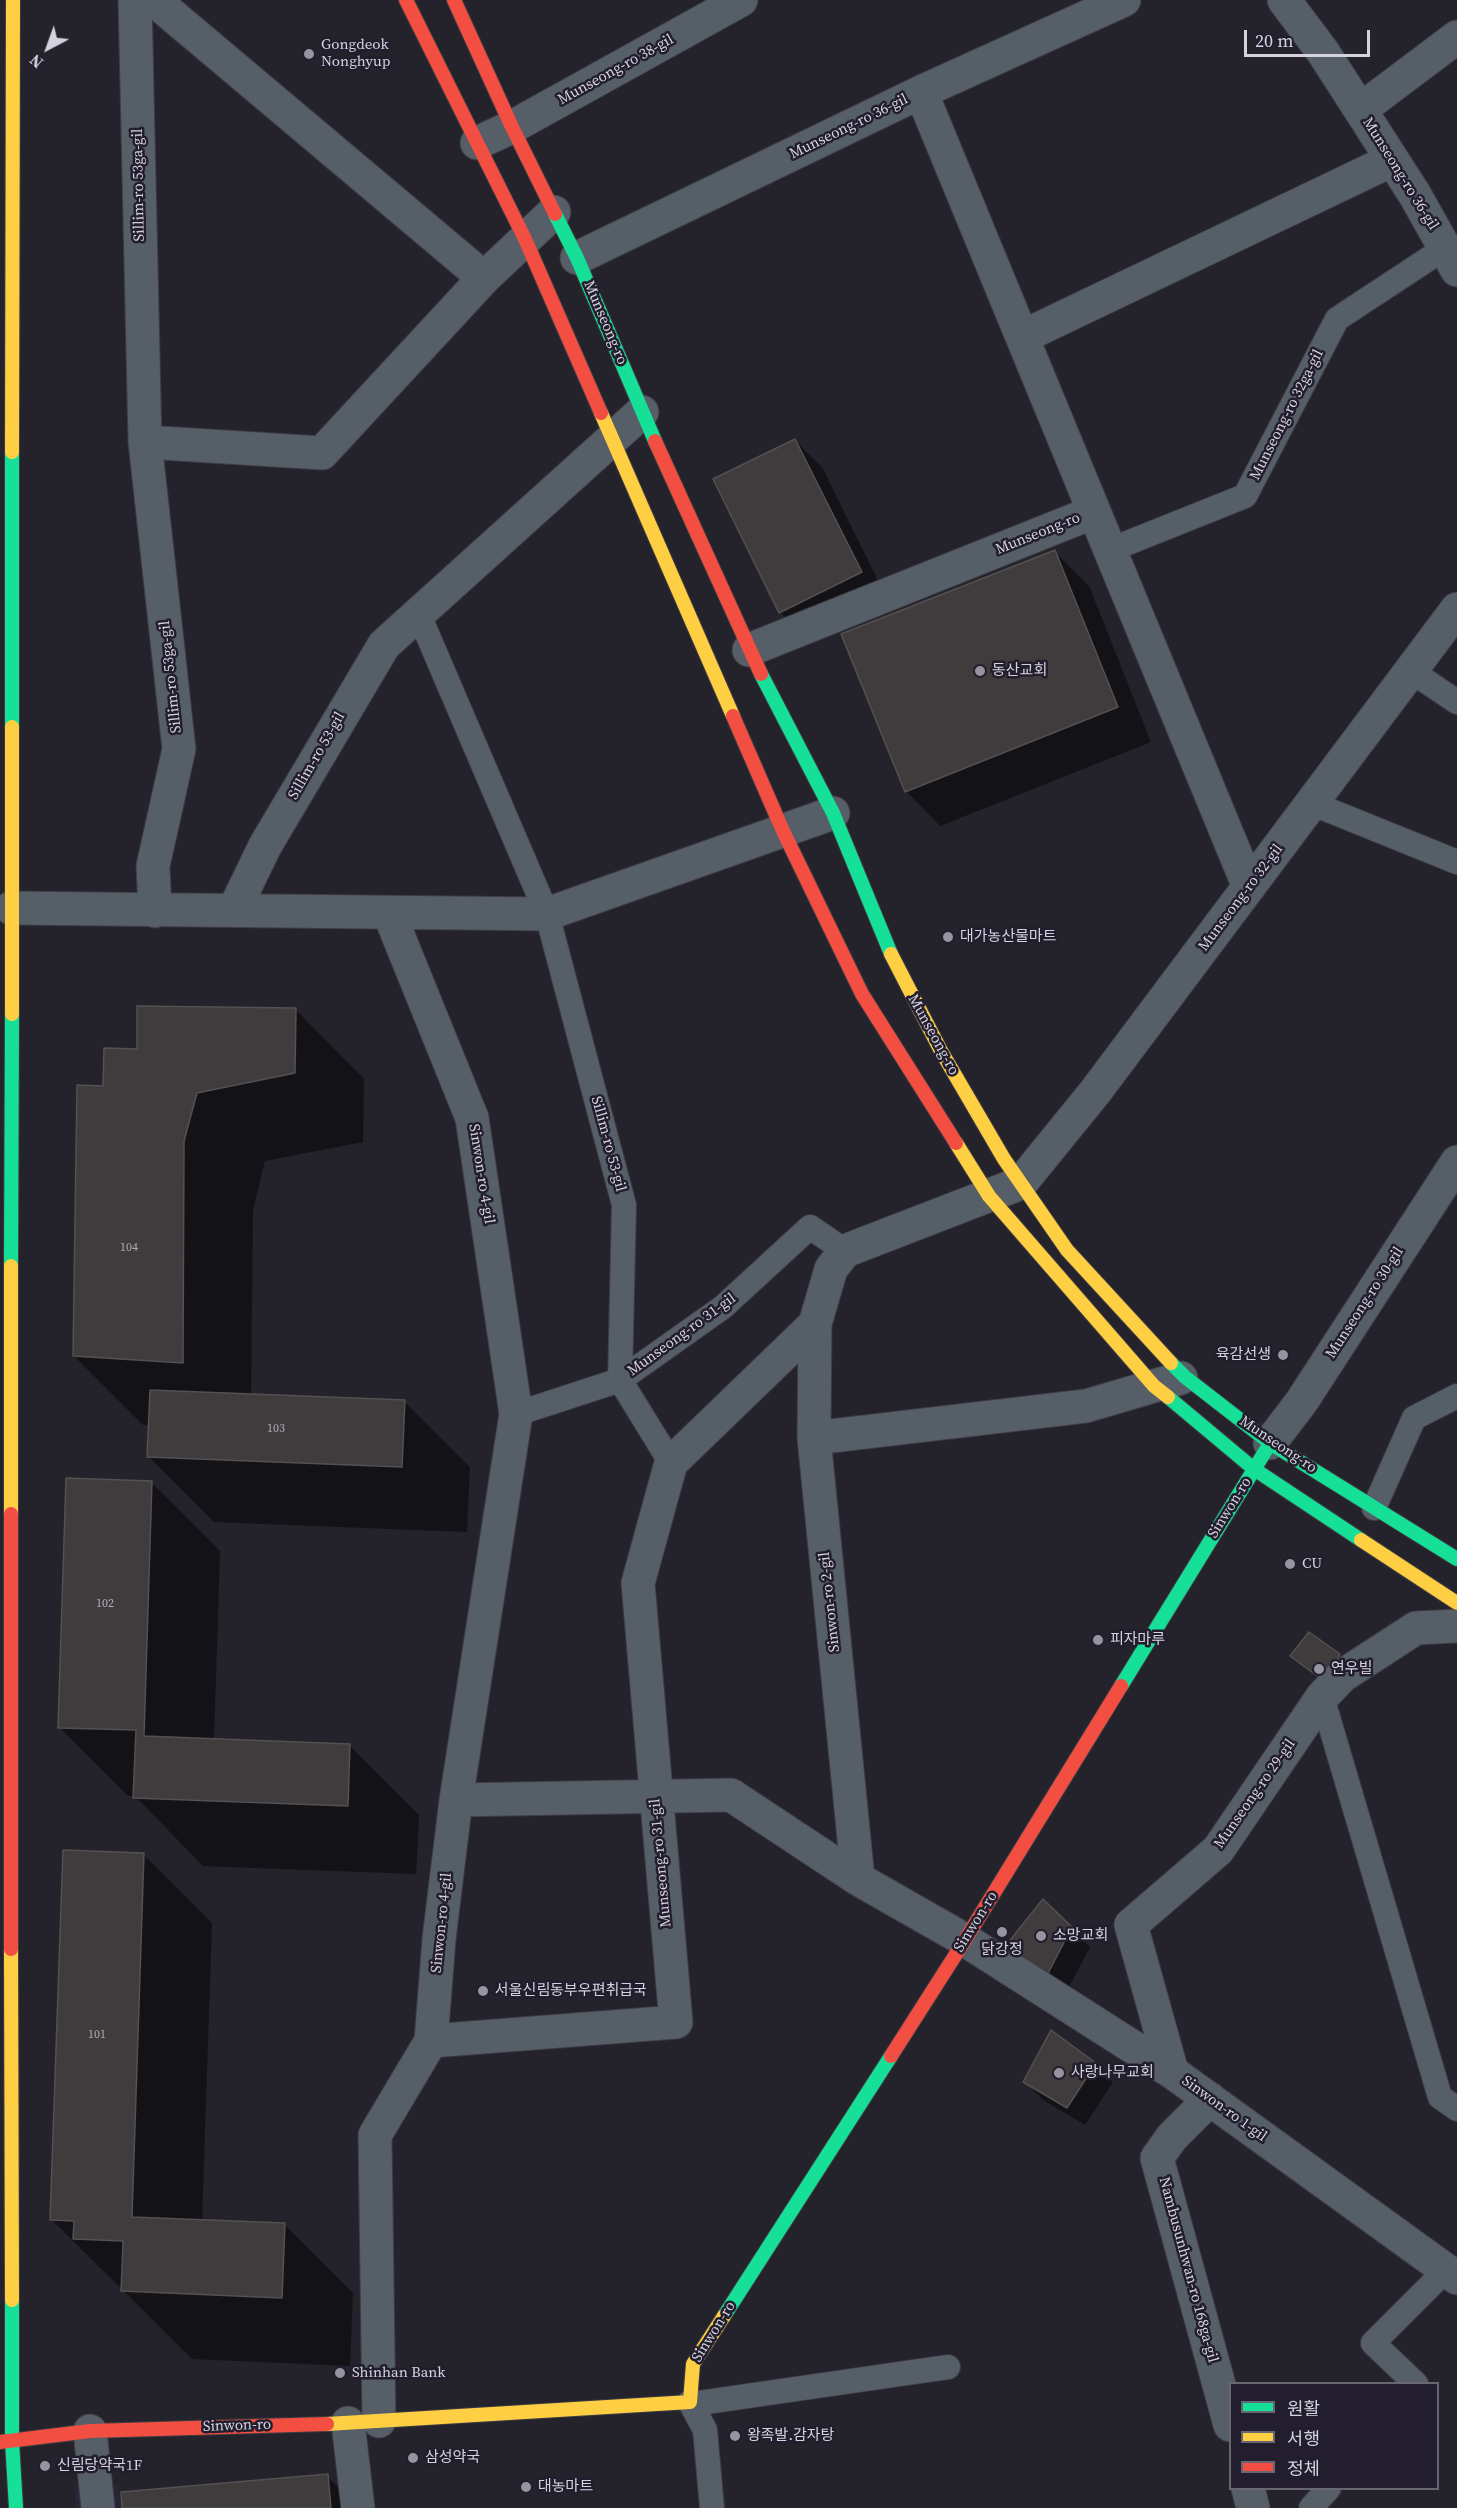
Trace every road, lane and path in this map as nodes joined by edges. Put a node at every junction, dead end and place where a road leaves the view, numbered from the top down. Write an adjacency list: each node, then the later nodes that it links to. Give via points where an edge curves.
1 (13, 0): 36 (main road)
2 (135, 0): 23 (street, Sillim-ro 53ga-gil)
3 (154, 0): 19 (street)
4 (406, 0): 13 (main road)
5 (454, 0): 12 (main road, Munseong-ro)
6 (1124, 0): 10 (street, Munseong-ro 36-gil)
7 (1284, 0): 11 (street, Munseong-ro 36-gil)
8 (723, 4): 12 (street, Munseong-ro 38-gil)
9 (1457, 37): 11 (street, Munseong-ro 36-gil)
10 (921, 92): 17 (street, Munseong-ro 36-gil); 20 (street)
11 (1360, 110): 14 (street, Munseong-ro 36-gil)
12 (512, 127): 13 (street, Munseong-ro 38-gil); 15 (main road, Munseong-ro)
13 (477, 143): 16 (main road)
14 (1392, 160): 18 (street, Munseong-ro 36-gil); 20 (street)
15 (554, 212): 16 (street); 17 (main road, Munseong-ro)
16 (525, 239): 19 (street); 22 (main road)
17 (577, 258): 21 (main road, Munseong-ro)
18 (1451, 259): 25 (lane, Munseong-ro 32ga-gil, via 1337,318 1245,496)
19 (484, 278): 23 (street, via 322,453)
20 (1022, 337): 24 (street)
21 (642, 412): 22 (street, Sillim-ro 53-gil); 28 (main road, Munseong-ro)
22 (613, 439): 27 (street, Sillim-ro 53-gil); 33 (main road)
23 (145, 442): 38 (street, Sillim-ro 53ga-gil, via 179,749 153,866)
24 (1094, 512): 25 (street); 28 (street, Munseong-ro)
25 (1110, 550): 35 (street)
26 (1457, 609): 29 (street, Munseong-ro 32-gil)
27 (419, 615): 37 (street, Sillim-ro 53-gil, via 384,645 265,846); 40 (lane, Sillim-ro 53-gil)
28 (749, 650): 32 (main road, Munseong-ro)
29 (1411, 671): 30 (lane); 31 (street, Munseong-ro 32-gil)
30 (1457, 702)
31 (1311, 803): 34 (lane); 35 (street, Munseong-ro 32-gil)
32 (833, 813): 33 (street); 42 (main road, Munseong-ro, via 897,968 941,1051)
33 (783, 831): 40 (street); 43 (main road, via 862,994)
34 (1457, 862)
35 (1249, 887): 42 (street, Munseong-ro 32-gil)
36 (11, 908): 38 (street); 56 (main road)
37 (234, 910): 38 (street); 39 (street)
38 (155, 911)
39 (389, 913): 40 (street); 50 (street, Sinwon-ro 4-gil, via 472,1118)
40 (547, 914): 47 (lane, Sillim-ro 53-gil, via 624,1205)
41 (1457, 1162): 52 (street, Munseong-ro 30-gil)
42 (1021, 1184): 43 (street); 46 (main road, Munseong-ro, via 1067,1250)
43 (989, 1196): 44 (street); 48 (main road)
44 (845, 1251): 45 (street, via 831,1269); 47 (lane, Munseong-ro 31-gil, via 810,1227 723,1307)
45 (815, 1324): 51 (street, Sinwon-ro 2-gil); 53 (street)
46 (1185, 1377): 48 (street); 52 (main road, Munseong-ro)
47 (620, 1380): 50 (lane); 53 (lane, Munseong-ro 31-gil)
48 (1154, 1386): 51 (street, via 1086,1406); 52 (main road)
49 (1457, 1395): 54 (lane, via 1414,1418)
50 (516, 1414): 61 (street, Sinwon-ro 4-gil)
51 (814, 1438): 62 (street, Sinwon-ro 2-gil)
52 (1262, 1456): 54 (main road, Munseong-ro); 57 (main road); 63 (main road, Sinwon-ro)
53 (671, 1463): 60 (street, Munseong-ro 31-gil, via 638,1583)
54 (1374, 1508): 55 (main road, Munseong-ro)
55 (1457, 1558)
56 (5, 1568): 75 (main road)
57 (1457, 1603)
58 (1457, 1626): 59 (street, Munseong-ro 29-gil, via 1416,1628 1342,1676)
59 (1322, 1697): 65 (street, Munseong-ro 29-gil, via 1218,1850 1131,1925); 67 (lane, via 1440,2097)
60 (655, 1796): 61 (street); 62 (street, via 731,1794); 64 (street, Munseong-ro 31-gil, via 676,2022)
61 (456, 1800): 64 (street, Sinwon-ro 4-gil)
62 (858, 1879): 63 (street)
63 (965, 1940): 65 (street, Sinwon-ro 1-gil); 71 (main road, Sinwon-ro, via 693,2364)
64 (431, 2041): 73 (street, Sinwon-ro 4-gil, via 375,2135)
65 (1172, 2072): 66 (street, Sinwon-ro 1-gil)
66 (1210, 2099): 68 (street, Sinwon-ro 1-gil); 72 (street, Nambusunhwan-ro 168ga-gil, via 1157,2158)
67 (1457, 2109)
68 (1453, 2267): 70 (lane, Sinwon-ro 1-gil, via 1373,2343)
69 (948, 2367): 71 (lane, Sinwon-ro)
70 (1414, 2382)
71 (690, 2402): 73 (main road, Sinwon-ro); 81 (lane, via 705,2430)
72 (1229, 2421)
73 (363, 2422): 74 (main road, Sinwon-ro); 80 (street, Sinwon-ro 4-gil)
74 (90, 2431): 75 (main road, Sinwon-ro); 79 (street)
75 (6, 2441): 78 (main road)
76 (1249, 2490): 82 (street)
77 (1327, 2490): 83 (lane)
78 (16, 2508)
79 (98, 2508)
80 (357, 2508)
81 (712, 2508)
82 (1254, 2508)
83 (1311, 2508)

